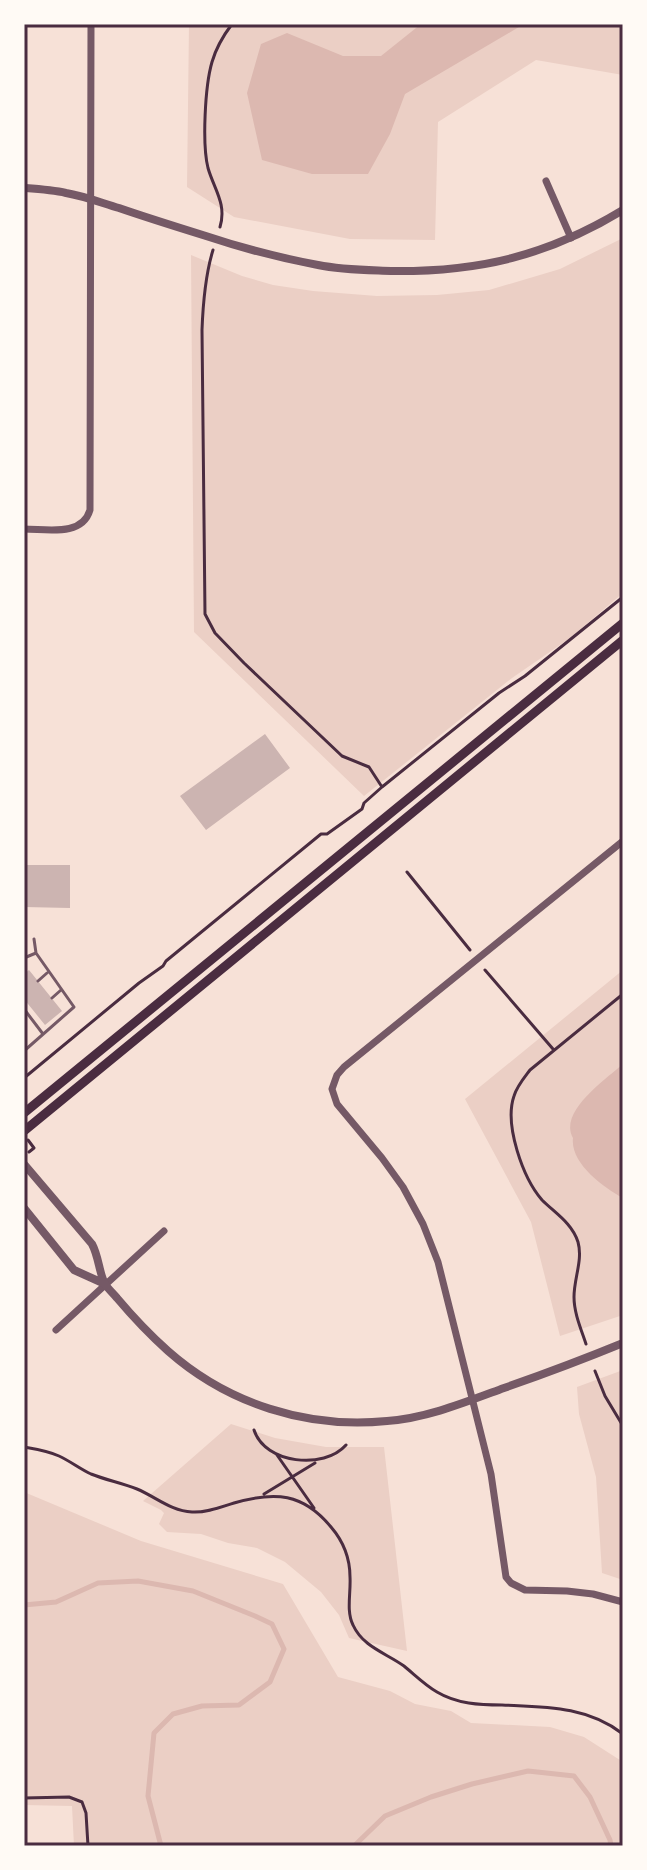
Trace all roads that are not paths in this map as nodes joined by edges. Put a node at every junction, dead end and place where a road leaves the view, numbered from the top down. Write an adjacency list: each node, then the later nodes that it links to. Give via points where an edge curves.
1 (91, 24): 4 (street)
2 (546, 181): 6 (street)
3 (24, 188): 4 (street)
4 (91, 199): 6 (street, via 320,266 458,269 497,263); 7 (street, via 90,510 76,528)
5 (623, 210): 6 (street)
6 (571, 238)
7 (24, 529)
8 (623, 623): 23 (main road)
9 (623, 640): 24 (main road)
10 (623, 841): 31 (street, via 344,1067 332,1089 337,1104 393,1173 423,1224 444,1281)
11 (34, 939): 12 (lane)
12 (36, 953): 13 (lane); 14 (lane)
13 (24, 958)
14 (49, 972): 15 (lane); 16 (lane)
15 (38, 981)
16 (61, 990): 17 (lane); 21 (lane, via 74,1007)
17 (52, 998)
18 (24, 1009): 20 (lane)
19 (35, 1012): 20 (lane)
20 (30, 1017): 21 (lane)
21 (43, 1034): 22 (lane)
22 (24, 1051)
23 (24, 1113)
24 (24, 1131)
25 (24, 1164): 28 (street, via 92,1244)
26 (24, 1208): 28 (street, via 74,1270)
27 (164, 1231): 28 (street)
28 (105, 1284): 29 (street); 31 (street, via 178,1360 200,1377 260,1406 356,1423 423,1415)
29 (56, 1330)
30 (623, 1343): 31 (street)
31 (472, 1399): 32 (street, via 491,1474 506,1577 525,1590 593,1594)
32 (623, 1602)

